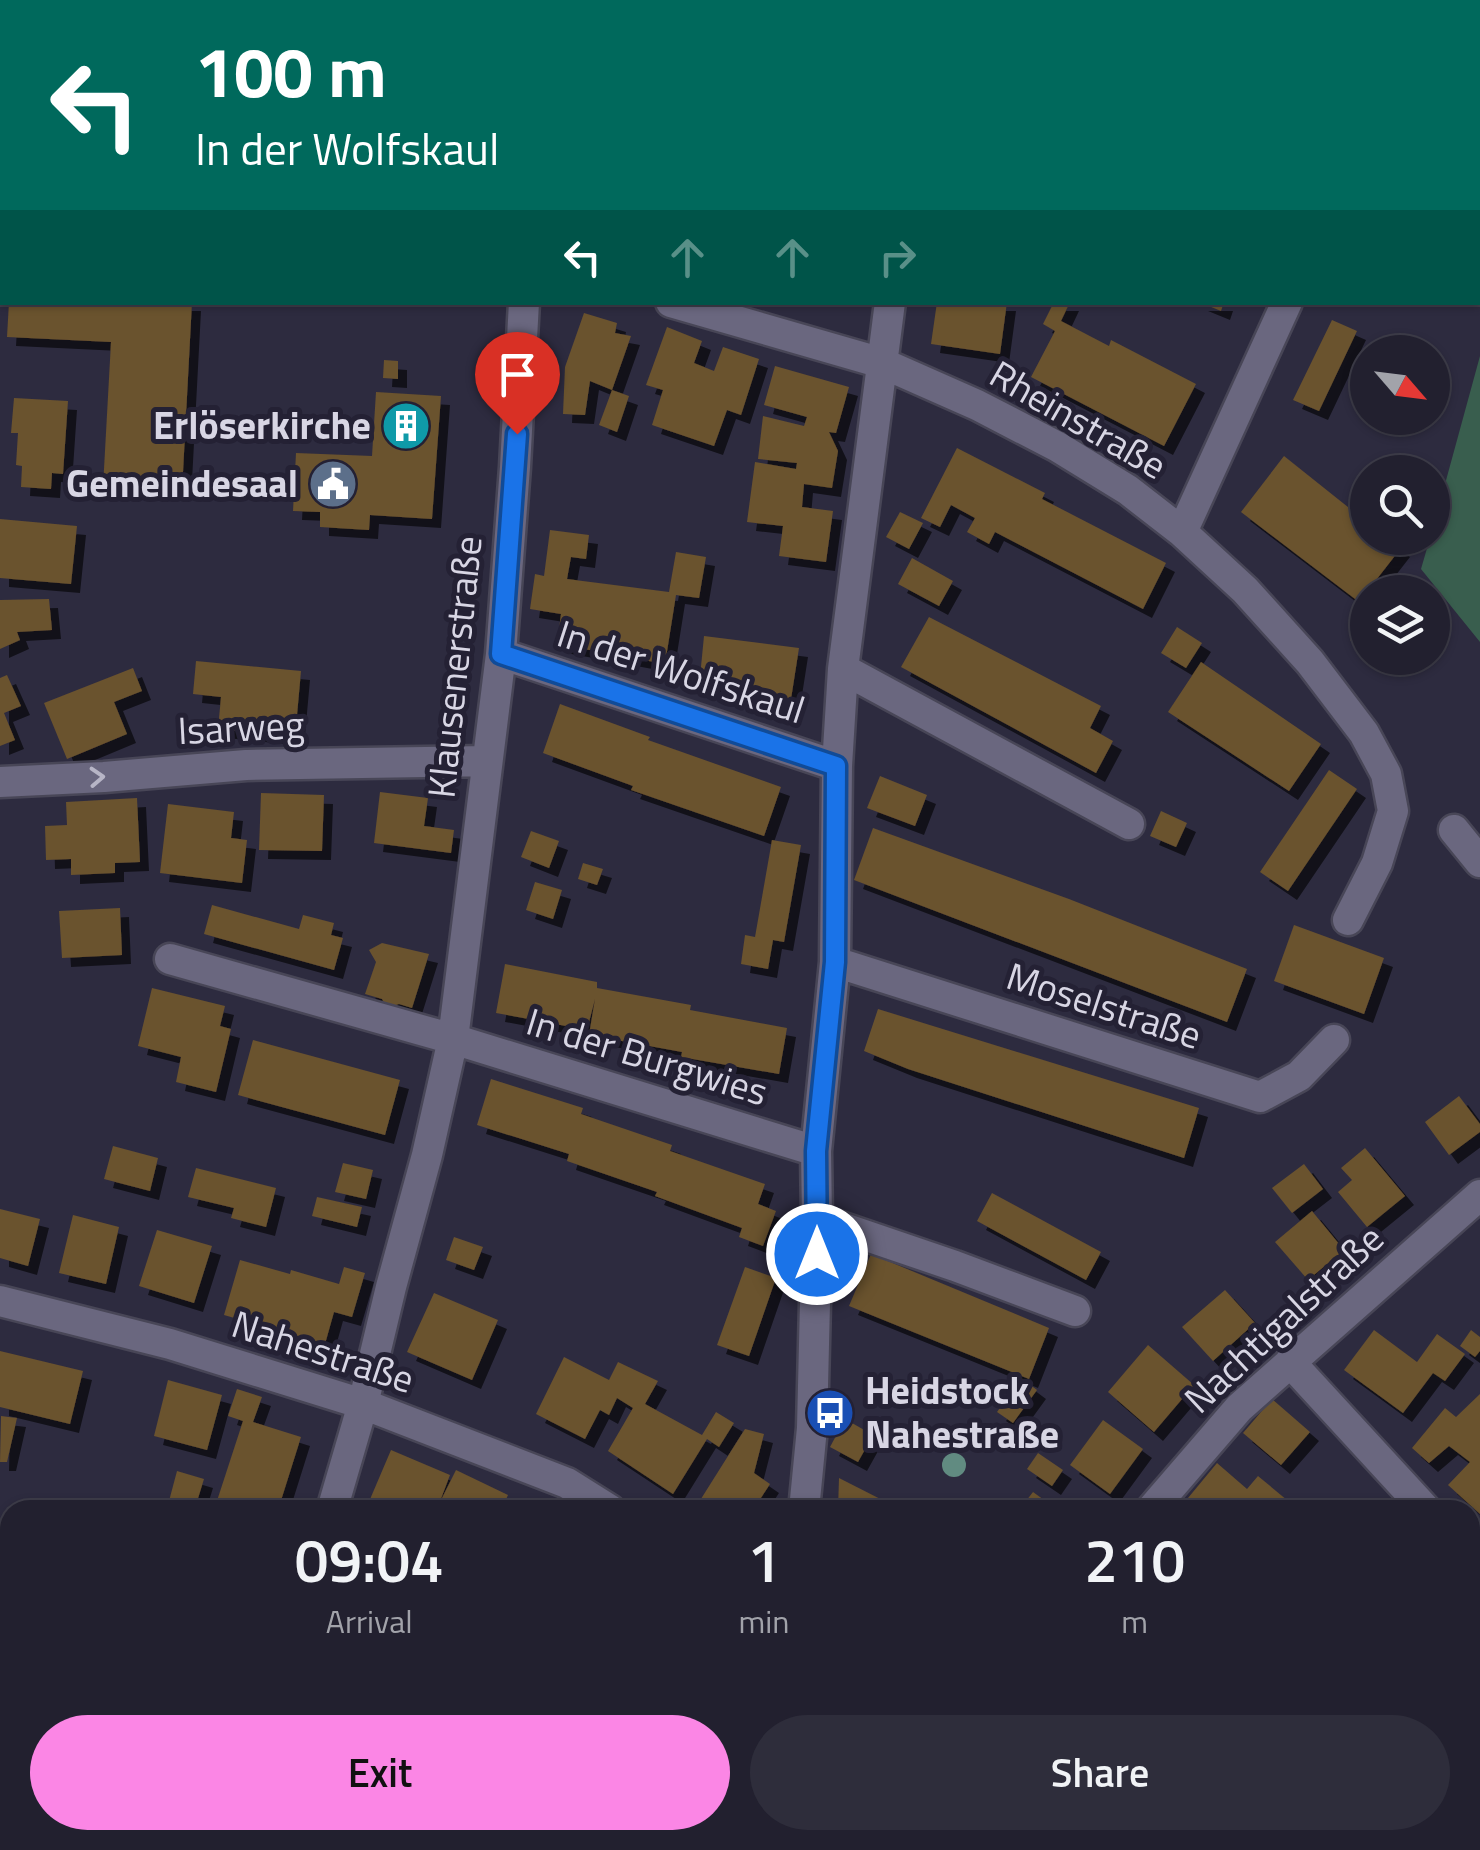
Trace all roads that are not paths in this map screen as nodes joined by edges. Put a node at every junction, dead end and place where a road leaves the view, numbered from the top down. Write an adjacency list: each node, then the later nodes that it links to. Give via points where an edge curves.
1 (524, 305): 7 (street, Klausenerstraße)
2 (681, 305): 5 (street, Rheinstraße)
3 (890, 305): 5 (street)
4 (1285, 305): 6 (street)
5 (882, 363): 6 (street, Rheinstraße, via 1058,447); 8 (street)
6 (1182, 532): 15 (street, Rheinstraße, via 1310,662 1386,774 1393,811 1377,863)
7 (501, 654): 9 (street, Klausenerstraße); 10 (street, In der Wolfskaul)
8 (843, 669): 10 (street); 12 (street)
9 (487, 761): 11 (street, Isarweg, one-way to 9, via 246,765); 18 (street, Klausenerstraße)
10 (836, 766): 17 (street)
11 (0, 782)
12 (1128, 824)
13 (1454, 830): 14 (street)
14 (1480, 862)
15 (1348, 920)
16 (170, 958): 18 (street)
17 (835, 962): 19 (street, Moselstraße, via 1260,1097 1298,1076); 20 (street)
18 (454, 1039): 20 (street, In der Burgwies); 26 (street, Klausenerstraße)
19 (1334, 1040)
20 (816, 1151): 22 (street)
21 (1480, 1195): 25 (street, Nachtigalstraße)
22 (818, 1219): 24 (street); 29 (street)
23 (0, 1300): 26 (street, Nahestraße)
24 (1075, 1311)
25 (1290, 1362): 30 (street, Nachtigalstraße, via 1239,1408); 31 (street)
26 (363, 1404): 27 (street, Klausenerstraße); 28 (street, Nahestraße, via 567,1482)
27 (335, 1500)
28 (595, 1500)
29 (805, 1500)
30 (1159, 1500)
31 (1417, 1500)

